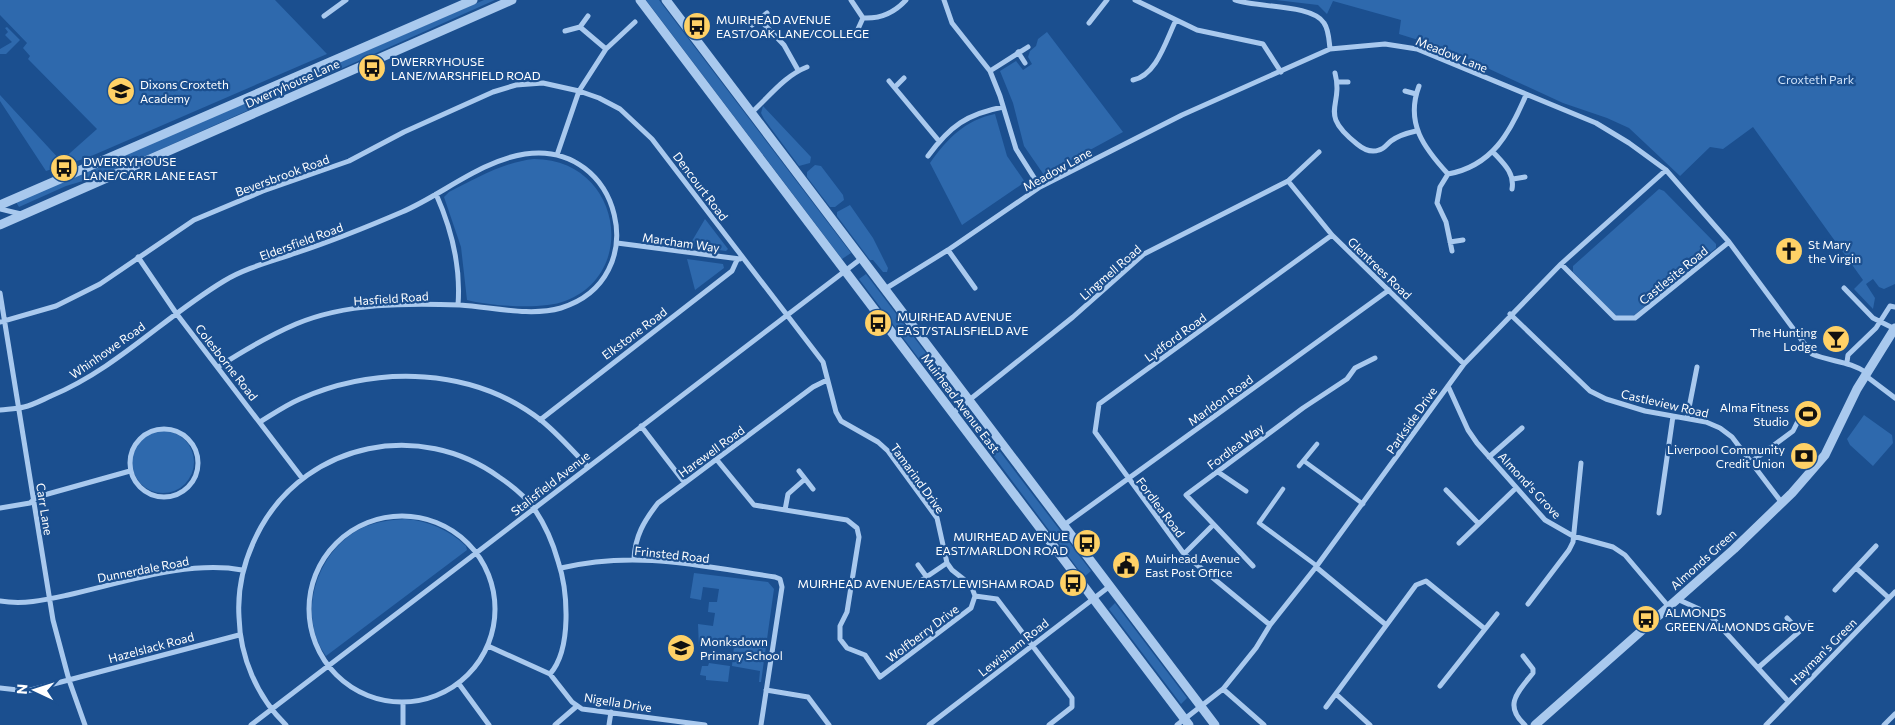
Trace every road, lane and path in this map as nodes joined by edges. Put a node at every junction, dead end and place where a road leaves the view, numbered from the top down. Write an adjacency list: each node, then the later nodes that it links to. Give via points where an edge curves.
1 (346, 0): 14 (street)
2 (473, 0): 12 (street, Dwerryhouse Lane)
3 (512, 0): 63 (street, Dwerryhouse Lane)
4 (640, 0): 76 (street, Muirhead Avenue East)
5 (666, 0): 47 (street, Muirhead Avenue East)
6 (851, 0): 16 (street)
7 (906, 0): 16 (street, via 891,12)
8 (944, 0): 32 (street, via 952,23)
9 (1107, 0): 20 (street)
10 (1135, 0): 18 (street)
11 (1235, 0): 27 (street, via 1319,17 1326,28)
12 (456, 3): 62 (street, Dwerryhouse Lane)
13 (767, 13): 17 (street)
14 (324, 16)
15 (588, 16): 22 (street)
16 (863, 18): 23 (street)
17 (759, 19): 21 (street); 31 (street, via 784,45)
18 (1176, 20): 33 (street, via 1211,34 1263,44); 36 (street, via 1153,67 1143,78)
19 (635, 22): 26 (street)
20 (1089, 23)
21 (752, 24)
22 (580, 27): 24 (street); 26 (street)
23 (858, 29)
24 (565, 31)
25 (1028, 47): 28 (street)
26 (606, 48): 42 (street)
27 (1330, 49): 33 (street, Meadow Lane); 45 (street, Meadow Lane, via 1384,44 1417,49)
28 (1018, 52): 29 (street); 32 (street)
29 (1025, 63)
30 (807, 67): 31 (street)
31 (798, 70): 47 (street)
32 (990, 71): 46 (street)
33 (1282, 72): 59 (street, Meadow Lane, via 1182,115)
34 (1335, 73): 38 (street)
35 (904, 78): 41 (street)
36 (1133, 80)
37 (889, 81): 41 (street)
38 (1337, 82): 39 (street); 48 (street, via 1333,107 1336,121 1342,132 1366,150 1379,150 1399,136)
39 (1348, 82)
40 (1419, 86): 44 (street)
41 (895, 87): 49 (street)
42 (579, 91): 52 (street); 72 (street, Beversbrook Road, via 543,83 516,85 493,92 349,161 263,191 194,220); 74 (street, Dencourt Road, via 600,98 637,122)
43 (1404, 91): 44 (street)
44 (1416, 94): 48 (street)
45 (1526, 95): 51 (street, via 1509,132); 54 (street, Meadow Lane, via 1596,123)
46 (1003, 106): 49 (street, via 961,120); 59 (street, via 1016,149)
47 (752, 114): 73 (street, Muirhead Avenue East)
48 (1416, 131): 55 (street)
49 (940, 141): 53 (street)
50 (1318, 152): 58 (street, Lingmell Road)
51 (1493, 152): 55 (street, via 1469,167); 57 (street)
52 (557, 155): 61 (street, via 516,156); 69 (street, via 583,168 603,187 614,209)
53 (928, 156)
54 (1666, 170): 68 (street, Meadow Lane); 75 (street, Parkside Drive)
55 (1448, 174): 67 (street, via 1440,187 1437,203 1446,222)
56 (1525, 177): 57 (street)
57 (1513, 179): 60 (street)
58 (1288, 180): 65 (street, Glentrees Road); 99 (street, Lingmell Road, via 1144,254 1073,317)
59 (1040, 187): 70 (street, Meadow Lane)
60 (1512, 189)
61 (436, 194): 82 (street, via 453,238 458,269); 84 (street, Eldersfield Road, via 405,211 340,238 226,279)
62 (0, 207): 63 (street)
63 (22, 214): 64 (street, Dwerryhouse Lane)
64 (0, 225)
65 (1332, 235): 80 (street, Glentrees Road); 123 (street, Lydford Road, via 1099,404 1095,432)
66 (1462, 240): 67 (street)
67 (1450, 242): 71 (street)
68 (1729, 242): 75 (street, Castlesite Road, via 1635,318 1614,318); 91 (street, Meadow Lane, via 1812,354)
69 (617, 243): 74 (street, Marcham Way); 82 (street, via 601,281 578,301 566,306 534,311)
70 (948, 250): 77 (street, Meadow Lane); 78 (street)
71 (1452, 251)
72 (138, 257): 84 (street, Colesborne Road); 87 (street, Beversbrook Road, via 100,284 56,306)
73 (862, 258): 76 (street, Stalisfield Avenue); 77 (street, Muirhead Avenue East)
74 (740, 259): 86 (street, Dencourt Road); 106 (street, Elkstone Road, via 732,271)
75 (1561, 264): 85 (street, Parkside Drive)
76 (845, 272): 86 (street, Stalisfield Avenue); 102 (street, Muirhead Avenue East)
77 (885, 288): 99 (street, Muirhead Avenue East)
78 (975, 288)
79 (1844, 288): 88 (street)
80 (1389, 290): 92 (street, Glentrees Road); 123 (street, Marldon Road)
81 (0, 292): 87 (street, Carr Lane)
82 (458, 305): 93 (street, Hasfield Road, via 385,306 331,314 298,323 252,345)
83 (1895, 307): 88 (street, via 1890,306)
84 (176, 313): 93 (street, Colesborne Road); 100 (street, Whinhowe Road, via 97,373 72,388)
85 (1510, 314): 92 (street, Parkside Drive); 103 (street, Castleview Road, via 1590,391 1628,406)
86 (787, 317): 96 (street, Tamarind Drive, via 823,362); 108 (street, Stalisfield Avenue)
87 (2, 322): 100 (street, Carr Lane)
88 (1881, 323): 89 (street); 91 (street, via 1848,355)
89 (1895, 329): 95 (street, Almonds Green)
90 (1375, 358): 120 (street, Fordlea Way, via 1356,368 1346,379)
91 (1847, 362): 95 (street, Meadow Lane)
92 (1464, 364): 97 (street, Parkside Drive)
93 (218, 367): 107 (street, Colesborne Road)
94 (1697, 367): 105 (street)
95 (1867, 375): 98 (street, Meadow Lane); 131 (street, Almonds Green, via 1816,467)
96 (827, 380): 112 (street, Harewell Road, via 812,387); 146 (street, Tamarind Drive, via 841,421 878,442 888,452 937,518)
97 (1448, 386): 111 (street, Almond's Grove, via 1468,430); 132 (street, Parkside Drive)
98 (1895, 398)
99 (969, 401): 102 (street, Lingmell Road); 138 (street, Muirhead Avenue East)
100 (18, 408): 101 (street, Whinhowe Road); 130 (street, Carr Lane)
101 (0, 410)
102 (953, 413): 159 (street, Muirhead Avenue East)
103 (1673, 416): 105 (street, Castleview Road); 136 (street)
104 (1800, 417): 114 (street, via 1793,431)
105 (1687, 418): 114 (street, Castleview Road, via 1713,424 1728,433)
106 (540, 420): 107 (street, via 476,387 446,379 390,376 338,385 298,399); 117 (street, via 564,440)
107 (260, 422): 121 (street, Colesborne Road)
108 (641, 426): 117 (street, Stalisfield Avenue); 124 (street)
109 (1522, 428): 111 (street)
110 (1317, 444): 113 (street)
111 (1489, 457): 125 (street, Almond's Grove)
112 (717, 460): 124 (street, Harewell Road); 135 (street, Wolfberry Drive, via 754,505)
113 (1304, 461): 116 (street); 132 (street)
114 (1751, 462): 131 (street, Castleview Road)
115 (1581, 463): 140 (street)
116 (1299, 466)
117 (588, 467): 134 (street, Stalisfield Avenue)
118 (130, 471): 118 (street, via 134,445 158,428 170,429 188,438 198,458 192,482 173,496 149,494 134,480); 130 (street)
119 (799, 471): 122 (street)
120 (1218, 472): 129 (street); 139 (street, Fordlea Way, via 1186,495)
121 (302, 478): 134 (street, via 331,460 360,451 390,445 435,448 485,467); 152 (street, via 268,514)
122 (805, 479): 126 (street); 135 (street, via 788,494)
123 (1128, 479): 138 (street, Marldon Road); 144 (street, Fordlea Road)
124 (684, 482): 145 (street, Harewell Road, via 658,503 646,518 638,533)
125 (1516, 488): 137 (street); 140 (street, Almond's Grove, via 1545,520)
126 (813, 489)
127 (1282, 489): 149 (street, via 1259,523)
128 (1446, 490): 137 (street)
129 (1246, 491)
130 (33, 500): 133 (street); 161 (street, Carr Lane)
131 (1782, 503): 162 (street, Almonds Green)
132 (1363, 504): 149 (street, Parkside Drive)
133 (0, 508)
134 (534, 508): 143 (street, Stalisfield Avenue); 150 (street, via 554,546)
135 (785, 510): 158 (street, Wolfberry Drive, via 847,520 857,528 859,537 849,602 846,618 840,626 840,638 847,648 865,654 880,677 971,608)
136 (1658, 513)
137 (1478, 523): 141 (street)
138 (1064, 525): 155 (street, Muirhead Avenue East)
139 (1213, 525): 144 (street); 148 (street, Fordlea Way)
140 (1573, 536): 164 (street, via 1569,550); 165 (street, Almond's Grove, via 1613,547 1625,555)
141 (1459, 543)
142 (1876, 546): 151 (street)
143 (477, 552): 174 (street, via 488,571 494,599 495,615); 177 (street, Stalisfield Avenue); 177 (street, via 449,529 418,517 380,518 344,536 319,565 309,597 312,637)
144 (1184, 554): 170 (street, Fordlea Road)
145 (634, 559): 150 (street, Frinsted Road, via 592,561); 185 (street, Frinsted Road, via 661,560 780,580 782,587)
146 (947, 563): 153 (street); 158 (street, via 971,586)
147 (918, 565): 153 (street)
148 (1253, 566)
149 (1317, 567): 169 (street); 170 (street, Parkside Drive)
150 (561, 568): 179 (street, via 566,600 565,628 560,654)
151 (1856, 568): 156 (street); 160 (street)
152 (242, 570): 161 (street, Dunnerdale Road, via 177,571); 173 (street)
153 (926, 576): 154 (street)
154 (916, 584)
155 (1110, 586): 159 (street, Lewisham Road); 190 (street, Muirhead Avenue East)
156 (1835, 590)
157 (1895, 592): 160 (street, Hayman's Green)
158 (975, 596): 175 (street, via 997,599)
159 (1094, 598): 175 (street, Lewisham Road); 196 (street, Muirhead Avenue East)
160 (1889, 598): 187 (street, Hayman's Green)
161 (49, 599): 163 (street, Dunnerdale Road, via 29,603); 180 (street, Carr Lane)
162 (1677, 599): 165 (street, Almonds Green); 178 (street, via 1708,613)
163 (0, 601)
164 (1528, 604)
165 (1669, 608): 213 (street, Almonds Green)
166 (1497, 614): 171 (street)
167 (1787, 618): 172 (street)
168 (1809, 623): 172 (street)
169 (1385, 624): 171 (street, via 1416,586 1426,581); 186 (street)
170 (1270, 625): 184 (street, Parkside Drive, via 1256,648)
171 (1485, 629): 182 (street)
172 (1798, 630): 178 (street)
173 (239, 635): 180 (street, Hazelslack Road); 192 (street, via 251,673)
174 (488, 646): 179 (street, Nigella Drive); 181 (street)
175 (1032, 646): 207 (street, Lewisham Road); 208 (street, via 1072,698 1072,707)
176 (1523, 656): 212 (street, via 1533,673 1516,698 1513,709)
177 (328, 664): 188 (street, via 334,674 355,690 377,699); 192 (street, Stalisfield Avenue)
178 (1759, 667): 187 (street)
179 (550, 674): 189 (street, Nigella Drive)
180 (69, 680): 183 (street, Hazelslack Road, via 27,691); 197 (street, Carr Lane)
181 (459, 684): 188 (street, via 428,699); 201 (street)
182 (1440, 686)
183 (0, 688)
184 (1222, 689): 190 (street, Parkside Drive); 210 (street)
185 (766, 690): 205 (street); 206 (street, via 808,697)
186 (1336, 694): 191 (street); 211 (street)
187 (1788, 700): 214 (street, Hayman's Green)
188 (403, 703): 200 (street)
189 (577, 706): 193 (street, Nigella Drive); 202 (street)
190 (1202, 707): 196 (street, Parkside Drive); 209 (street, Muirhead Avenue East)
191 (1326, 707)
192 (270, 709): 198 (street, Stalisfield Avenue); 199 (street)
193 (611, 712): 195 (street, Nigella Drive); 203 (street)
194 (1895, 714): 215 (street)
195 (676, 723): 204 (street, Nigella Drive)
196 (1184, 723)
197 (84, 725)
198 (251, 725)
199 (286, 725)
200 (404, 725)
201 (489, 725)
202 (555, 725)
203 (609, 725)
204 (705, 725)
205 (761, 725)
206 (828, 725)
207 (929, 725)
208 (1049, 725)
209 (1215, 725)
210 (1264, 725)
211 (1370, 725)
212 (1524, 725)
213 (1535, 725)
214 (1766, 725)
215 (1884, 725)

